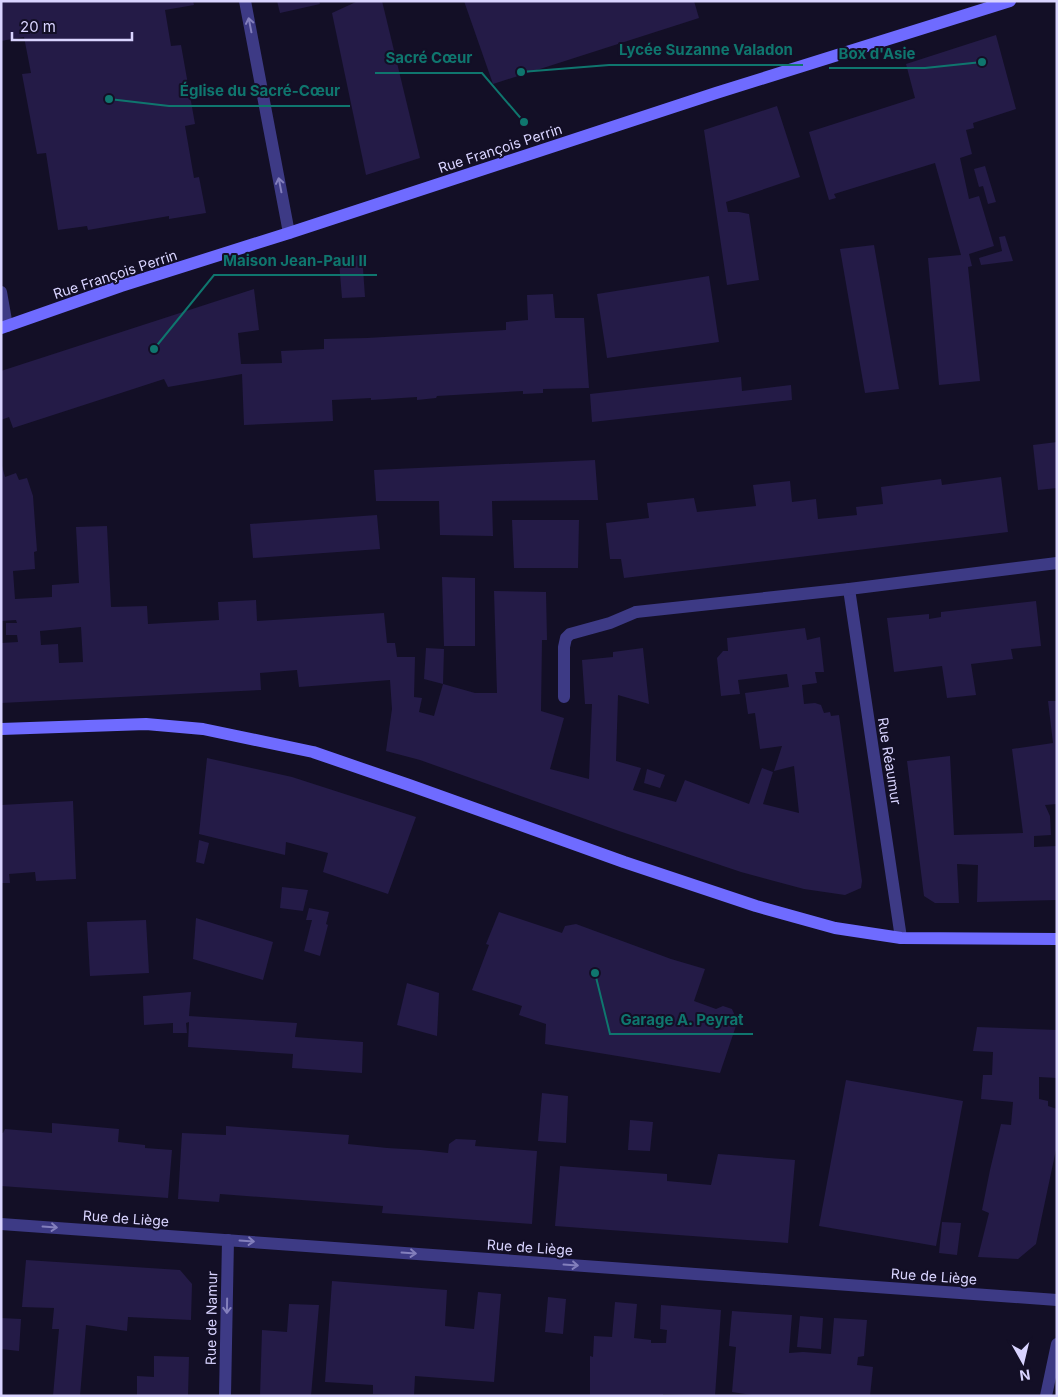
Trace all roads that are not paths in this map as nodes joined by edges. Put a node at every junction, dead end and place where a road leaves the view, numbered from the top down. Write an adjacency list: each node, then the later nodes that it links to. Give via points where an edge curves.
1 (245, 1): 3 (street, one-way to 1)
2 (1010, 1): 3 (main road, Rue François Perrin)
3 (289, 233): 5 (main road, Rue François Perrin)
4 (1, 292): 5 (street)
5 (4, 327)
6 (1057, 563): 7 (street)
7 (849, 589): 8 (street, via 636,612 610,624 570,634 564,647); 10 (street, Rue Réaumur)
8 (564, 697)
9 (1, 729): 10 (main road, via 146,724 203,729 313,752 756,906 835,928)
10 (901, 938): 11 (main road)
11 (1057, 939)
12 (1, 1224): 13 (street, Rue de Liège, one-way to 13)
13 (228, 1240): 14 (street, Rue de Liège, one-way to 14); 16 (street, Rue de Namur, one-way to 16)
14 (1057, 1300)
15 (1057, 1344): 17 (street)
16 (225, 1396)
17 (1046, 1396)

